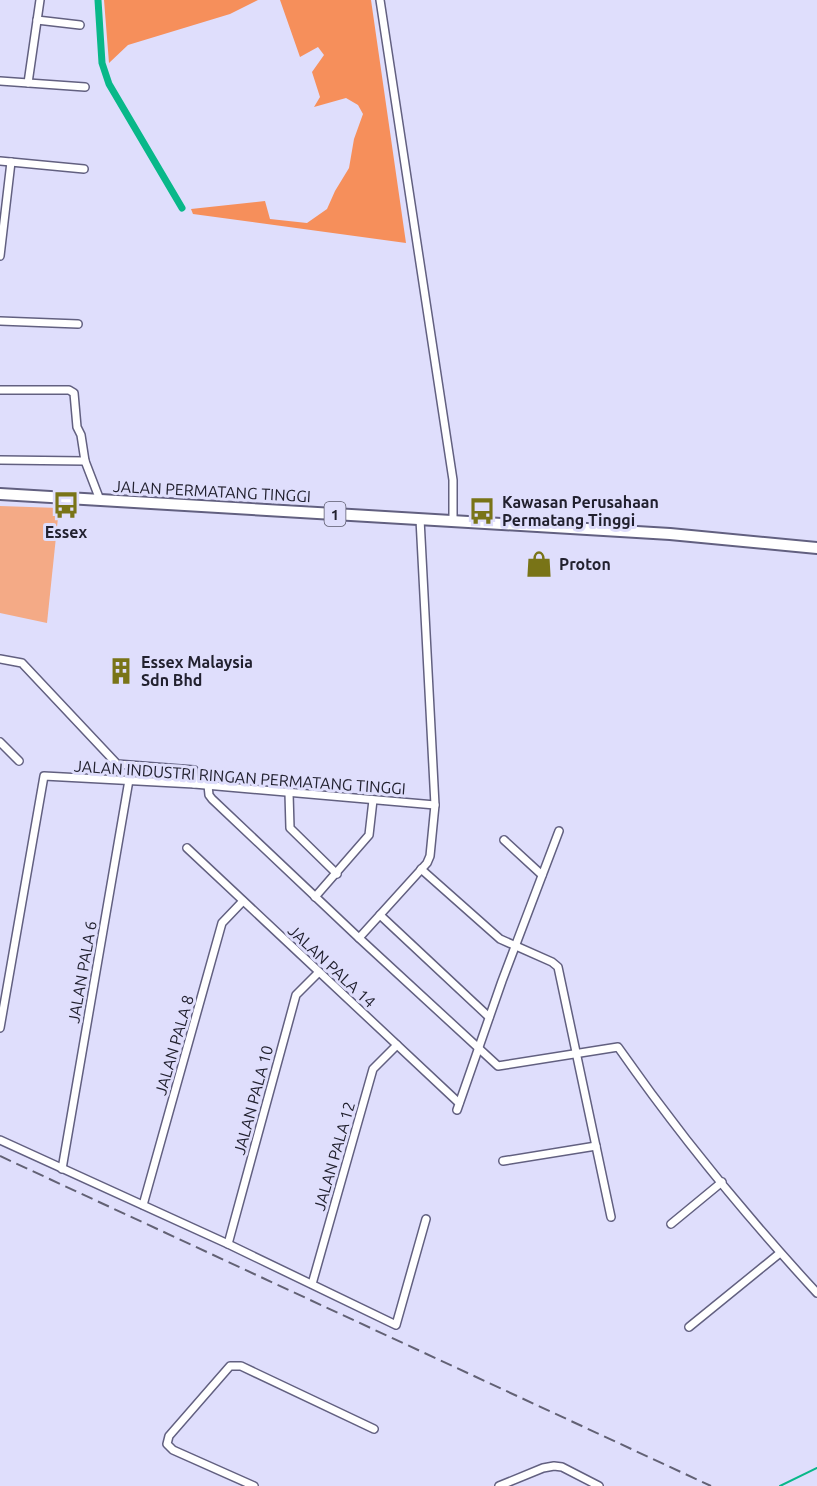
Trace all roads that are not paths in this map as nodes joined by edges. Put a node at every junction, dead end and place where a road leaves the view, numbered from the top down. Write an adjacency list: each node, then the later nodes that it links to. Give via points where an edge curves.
1 (40, 0): 3 (street)
2 (380, 0): 20 (street, via 453,480)
3 (37, 20): 4 (street); 6 (street)
4 (80, 25)
5 (0, 81): 6 (street)
6 (28, 83): 7 (street)
7 (84, 87)
8 (0, 161): 9 (street)
9 (11, 162): 10 (street); 11 (street)
10 (84, 169)
11 (0, 256)
12 (0, 321): 13 (street)
13 (78, 324)
14 (0, 390): 16 (street, via 74,393)
15 (0, 460): 16 (street)
16 (85, 461): 18 (street)
17 (0, 494): 18 (highway, JALAN PERMATANG TINGGI / 1)
18 (100, 500): 19 (highway, JALAN PERMATANG TINGGI / 1)
19 (420, 519): 20 (highway, JALAN PERMATANG TINGGI / 1); 30 (street)
20 (453, 522): 21 (highway, JALAN PERMATANG TINGGI / 1, via 670,534)
21 (817, 548)
22 (0, 659): 26 (street, via 22,663 117,764 194,770)
23 (0, 742): 24 (street)
24 (20, 761)
25 (129, 780): 26 (street, JALAN INDUSTRI RINGAN PERMATANG TINGGI); 44 (street, JALAN INDUSTRI RINGAN PERMATANG TINGGI, via 44,776); 51 (street, JALAN PALA 6)
26 (194, 784): 27 (street, JALAN INDUSTRI RINGAN PERMATANG TINGGI)
27 (208, 785): 28 (street, JALAN INDUSTRI RINGAN PERMATANG TINGGI); 37 (street, via 212,799)
28 (289, 793): 29 (street, JALAN INDUSTRI RINGAN PERMATANG TINGGI); 35 (street, via 290,828)
29 (374, 800): 30 (street, JALAN INDUSTRI RINGAN PERMATANG TINGGI); 35 (street, via 369,835)
30 (435, 805): 34 (street, via 430,860)
31 (560, 831): 36 (street)
32 (504, 840): 36 (street)
33 (188, 848): 38 (street, JALAN PALA 14)
34 (421, 869): 39 (street); 41 (street, via 500,939)
35 (337, 874): 37 (street)
36 (542, 875): 41 (street)
37 (315, 897): 40 (street)
38 (243, 901): 42 (street, JALAN PALA 14); 53 (street, JALAN PALA 8, via 222,923)
39 (380, 915): 40 (street); 43 (street)
40 (358, 938): 46 (street)
41 (515, 946): 43 (street); 47 (street, via 558,967)
42 (319, 972): 45 (street, JALAN PALA 14); 57 (street, JALAN PALA 10, via 296,996)
43 (489, 1017): 46 (street)
44 (0, 1028)
45 (397, 1045): 46 (street, JALAN PALA 14, via 458,1106); 59 (street, JALAN PALA 12, via 372,1069)
46 (478, 1048): 47 (street, via 498,1066)
47 (577, 1054): 49 (street); 52 (street, via 618,1047)
48 (0, 1140): 51 (street)
49 (596, 1146): 50 (street); 54 (street)
50 (503, 1161)
51 (62, 1170): 53 (street)
52 (722, 1182): 56 (street); 58 (street)
53 (143, 1205): 57 (street)
54 (611, 1217)
55 (426, 1219): 59 (street, via 396,1325)
56 (671, 1224)
57 (228, 1244): 59 (street)
58 (780, 1253): 60 (street); 61 (street)
59 (312, 1284)
60 (817, 1293)
61 (689, 1328)
62 (374, 1429): 63 (street, via 241,1366 230,1366 169,1436 167,1444)
63 (254, 1486)
64 (499, 1486): 65 (street, via 554,1466)
65 (599, 1486)

